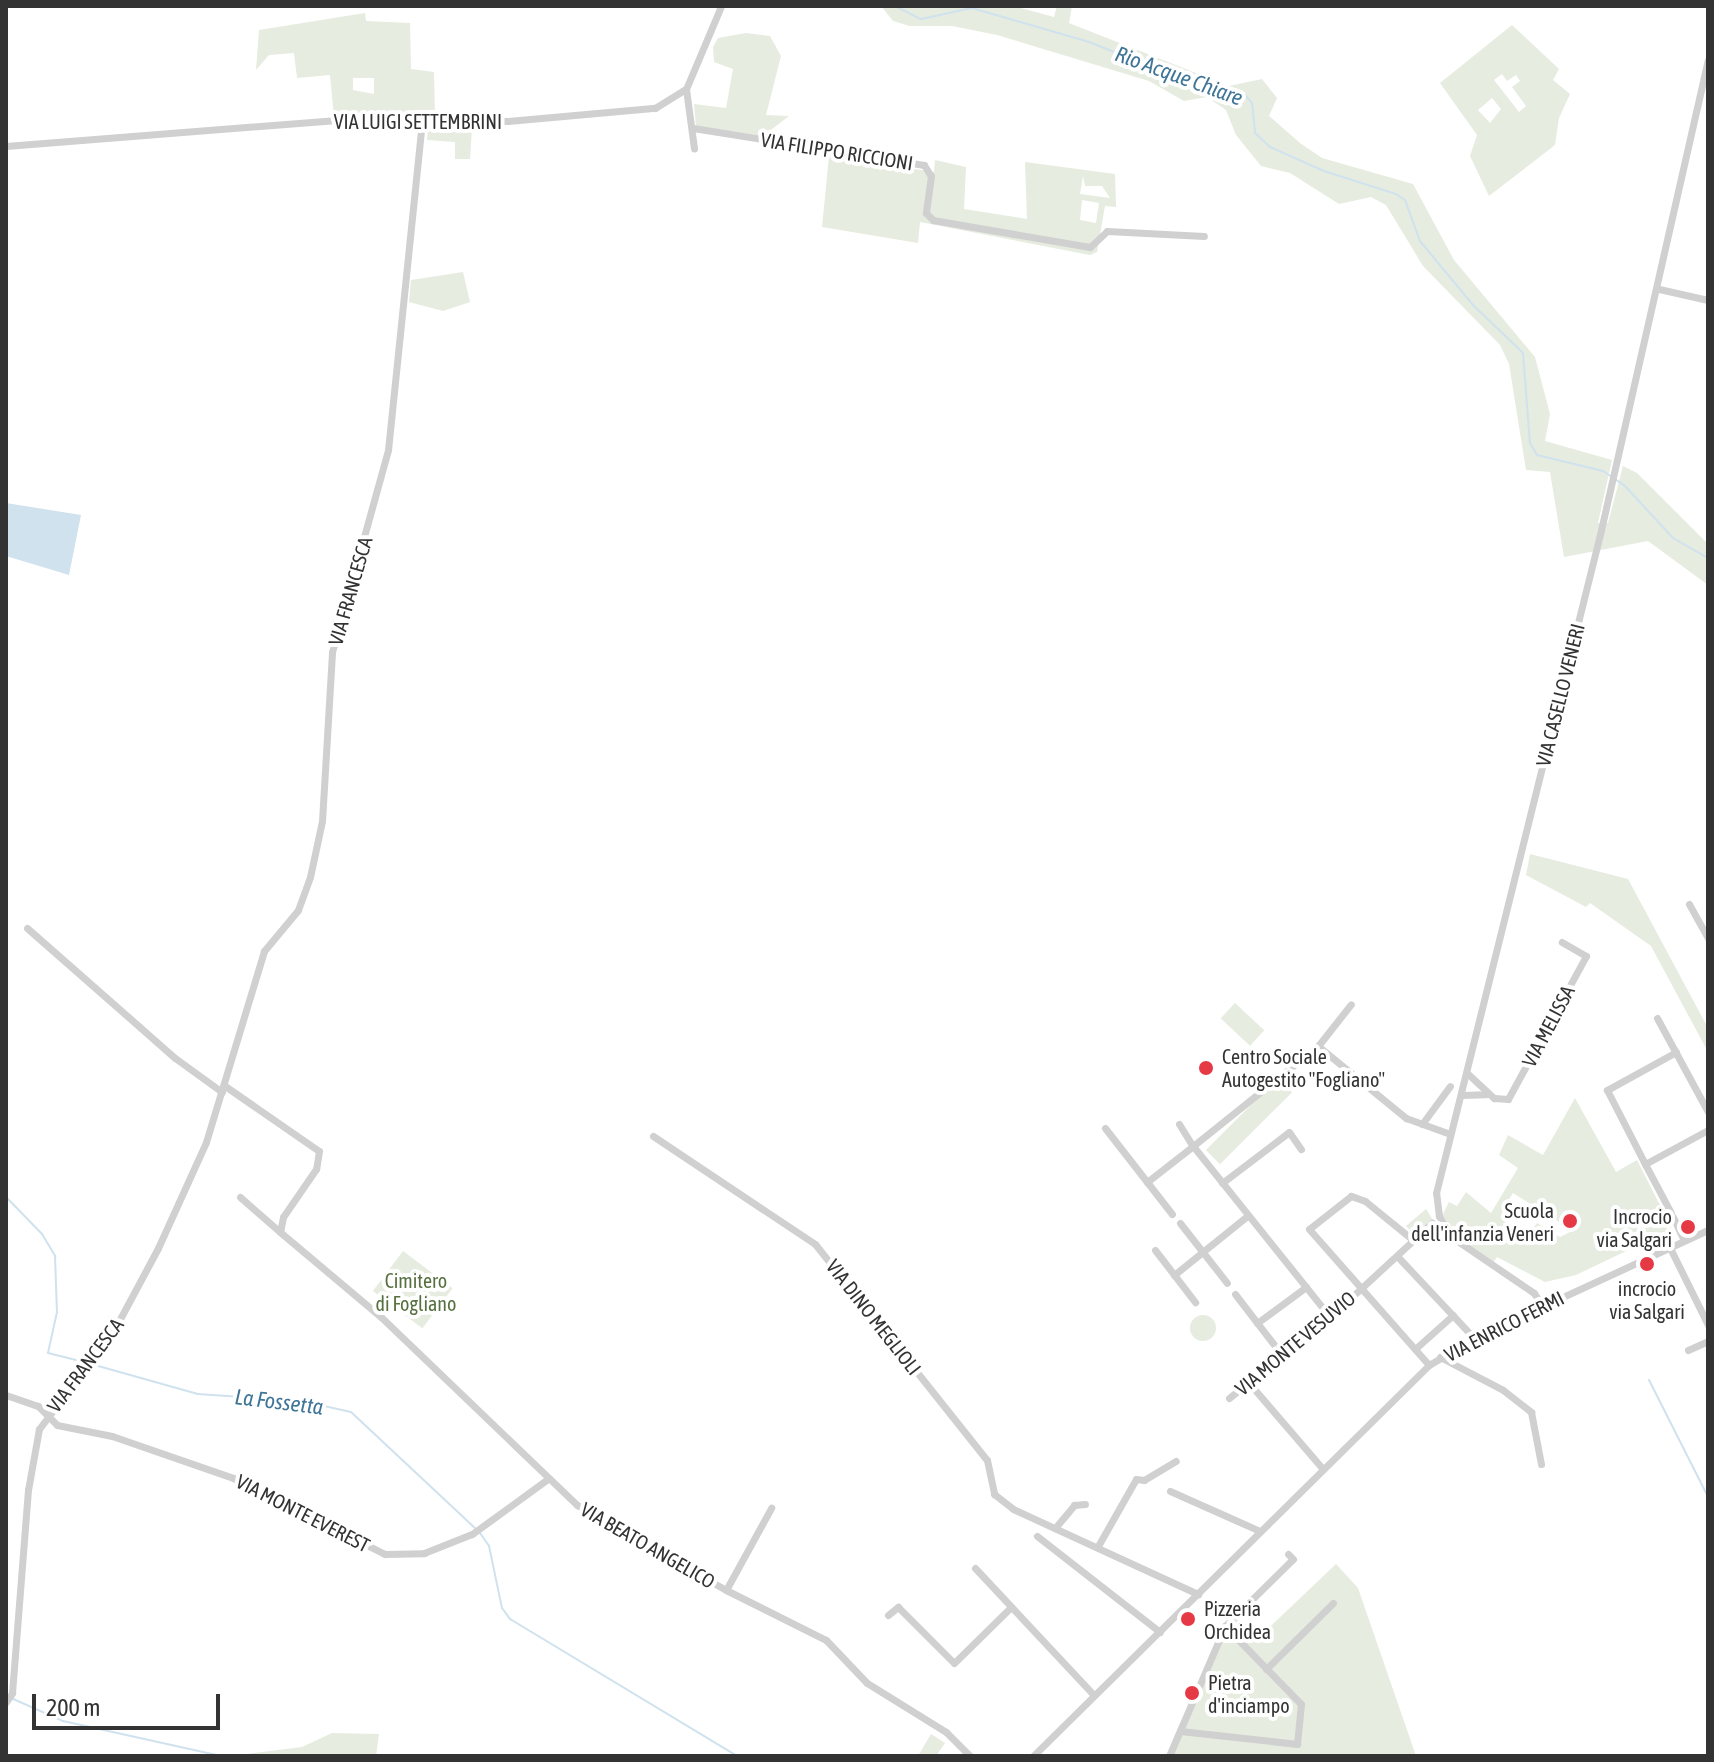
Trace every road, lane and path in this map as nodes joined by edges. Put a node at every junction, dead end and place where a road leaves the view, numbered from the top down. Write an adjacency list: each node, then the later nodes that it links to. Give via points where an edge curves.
1 (721, 6): 3 (street)
2 (1708, 60): 9 (street, VIA CASELLO VENERI)
3 (686, 89): 4 (street, VIA LUIGI SETTEMBRINI, via 655,108 508,121); 5 (street)
4 (422, 119): 6 (street, VIA LUIGI SETTEMBRINI, via 360,118); 21 (street, VIA FRANCESCA, via 388,450 332,652 317,849 298,910 264,951)
5 (693, 128): 7 (street); 8 (street, VIA FILIPPO RICCIONI, via 924,165 931,176 926,213 933,220 1090,247 1107,231)
6 (6, 146)
7 (694, 148)
8 (1204, 236)
9 (1659, 289): 10 (street); 19 (street, VIA CASELLO VENERI)
10 (1708, 300)
11 (1689, 904): 13 (street)
12 (27, 928): 21 (street, via 175,1058)
13 (1708, 938)
14 (1562, 942): 22 (street, VIA MELISSA, via 1586,956 1508,1099)
15 (1351, 1004): 17 (street)
16 (1657, 1018): 18 (street)
17 (1318, 1046): 26 (street, via 1406,1118); 31 (street)
18 (1676, 1052): 24 (street); 33 (street, via 1607,1090)
19 (1467, 1073): 22 (street); 23 (street, VIA CASELLO VENERI)
20 (1450, 1086): 26 (street)
21 (223, 1089): 42 (street, via 319,1151 316,1169 283,1217); 72 (street, VIA FRANCESCA, via 183,1194 137,1291 113,1332)
22 (1487, 1094): 23 (street, VIA MELISSA)
23 (1461, 1095): 29 (street, VIA CASELLO VENERI)
24 (1708, 1112)
25 (1179, 1124): 31 (street)
26 (1422, 1124): 29 (street)
27 (1105, 1128): 34 (street)
28 (1708, 1130): 33 (street)
29 (1450, 1134): 53 (street, VIA CASELLO VENERI, via 1436,1193 1443,1227)
30 (653, 1136): 80 (street, VIA DINO MEGLIOLI, via 815,1244 987,1460 994,1494)
31 (1193, 1146): 34 (street); 35 (street)
32 (1301, 1149): 35 (street, via 1289,1132)
33 (1645, 1164): 44 (street)
34 (1147, 1182): 37 (street)
35 (1222, 1183): 38 (street)
36 (240, 1197): 42 (street, VIA BEATO ANGELICO)
37 (1172, 1214)
38 (1247, 1216): 47 (street); 51 (street)
39 (1180, 1223): 47 (street)
40 (1432, 1223): 43 (street, VIA MONTE VESUVIO)
41 (1708, 1230): 44 (street, VIA ENRICO FERMI)
42 (280, 1232): 76 (street, VIA BEATO ANGELICO, via 381,1317)
43 (1413, 1240): 48 (street, VIA MONTE VESUVIO); 52 (street, via 1365,1201 1351,1196 1309,1229)
44 (1684, 1241): 45 (street, VIA ENRICO FERMI)
45 (1670, 1248): 56 (street, VIA ENRICO FERMI); 61 (street)
46 (1155, 1250): 49 (street)
47 (1202, 1251): 49 (street); 50 (street)
48 (1397, 1256): 52 (street, VIA MONTE VESUVIO); 58 (street)
49 (1174, 1275): 55 (street)
50 (1227, 1283)
51 (1306, 1287): 59 (street); 60 (street)
52 (1360, 1289): 59 (street, VIA MONTE VESUVIO); 64 (street)
53 (1525, 1289): 56 (street, VIA CASELLO VENERI); 57 (street, VIA CASELLO VENERI)
54 (1235, 1294): 60 (street)
55 (1195, 1302)
56 (1543, 1306): 57 (street, VIA ENRICO FERMI)
57 (1534, 1310): 62 (street, VIA ENRICO FERMI)
58 (1453, 1315): 62 (street); 64 (street)
59 (1330, 1317): 66 (street, VIA MONTE VESUVIO)
60 (1257, 1323): 66 (street)
61 (1708, 1325)
62 (1474, 1338): 67 (street, VIA ENRICO FERMI)
63 (1708, 1341): 65 (street)
64 (1415, 1349): 68 (street)
65 (1688, 1350)
66 (1282, 1355): 69 (street, VIA MONTE VESUVIO)
67 (1440, 1357): 68 (street, VIA ENRICO FERMI); 74 (street, via 1503,1390 1531,1412)
68 (1429, 1365): 75 (street, VIA ENRICO FERMI)
69 (1249, 1383): 71 (street, VIA MONTE VESUVIO); 75 (street)
70 (6, 1395): 72 (street, VIA MONTE EVEREST, via 38,1406)
71 (1229, 1398)
72 (47, 1415): 76 (street, VIA MONTE EVEREST, via 57,1425 165,1452 233,1478 385,1554 424,1553 472,1534); 95 (street, VIA FRANCESCA, via 32,1456)
73 (1176, 1461): 83 (street, via 1144,1480 1136,1479)
74 (1541, 1464)
75 (1322, 1468): 81 (street, VIA ENRICO FERMI)
76 (549, 1478): 86 (street, VIA BEATO ANGELICO, via 582,1508)
77 (1170, 1491): 81 (street)
78 (1085, 1504): 80 (street, via 1074,1505)
79 (771, 1508): 86 (street)
80 (1055, 1528): 83 (street, VIA DINO MEGLIOLI)
81 (1260, 1531): 87 (street, VIA ENRICO FERMI)
82 (1037, 1536): 92 (street)
83 (1098, 1546): 87 (street, VIA DINO MEGLIOLI)
84 (1288, 1554): 91 (street, via 1293,1559)
85 (975, 1568): 89 (street)
86 (726, 1590): 97 (street, VIA BEATO ANGELICO, via 826,1640 867,1683 946,1732)
87 (1198, 1594): 92 (street, VIA ENRICO FERMI)
88 (1333, 1603): 93 (street)
89 (1011, 1607): 90 (street, via 954,1663 898,1607); 94 (street)
90 (888, 1615)
91 (1225, 1626): 93 (street); 96 (street)
92 (1160, 1632): 94 (street, VIA ENRICO FERMI)
93 (1266, 1669): 96 (street, via 1301,1704 1297,1744)
94 (1094, 1695): 98 (street, VIA ENRICO FERMI)
95 (9, 1699)
96 (1180, 1731): 99 (street)
97 (970, 1756)
98 (1033, 1756)
99 (1169, 1756)

